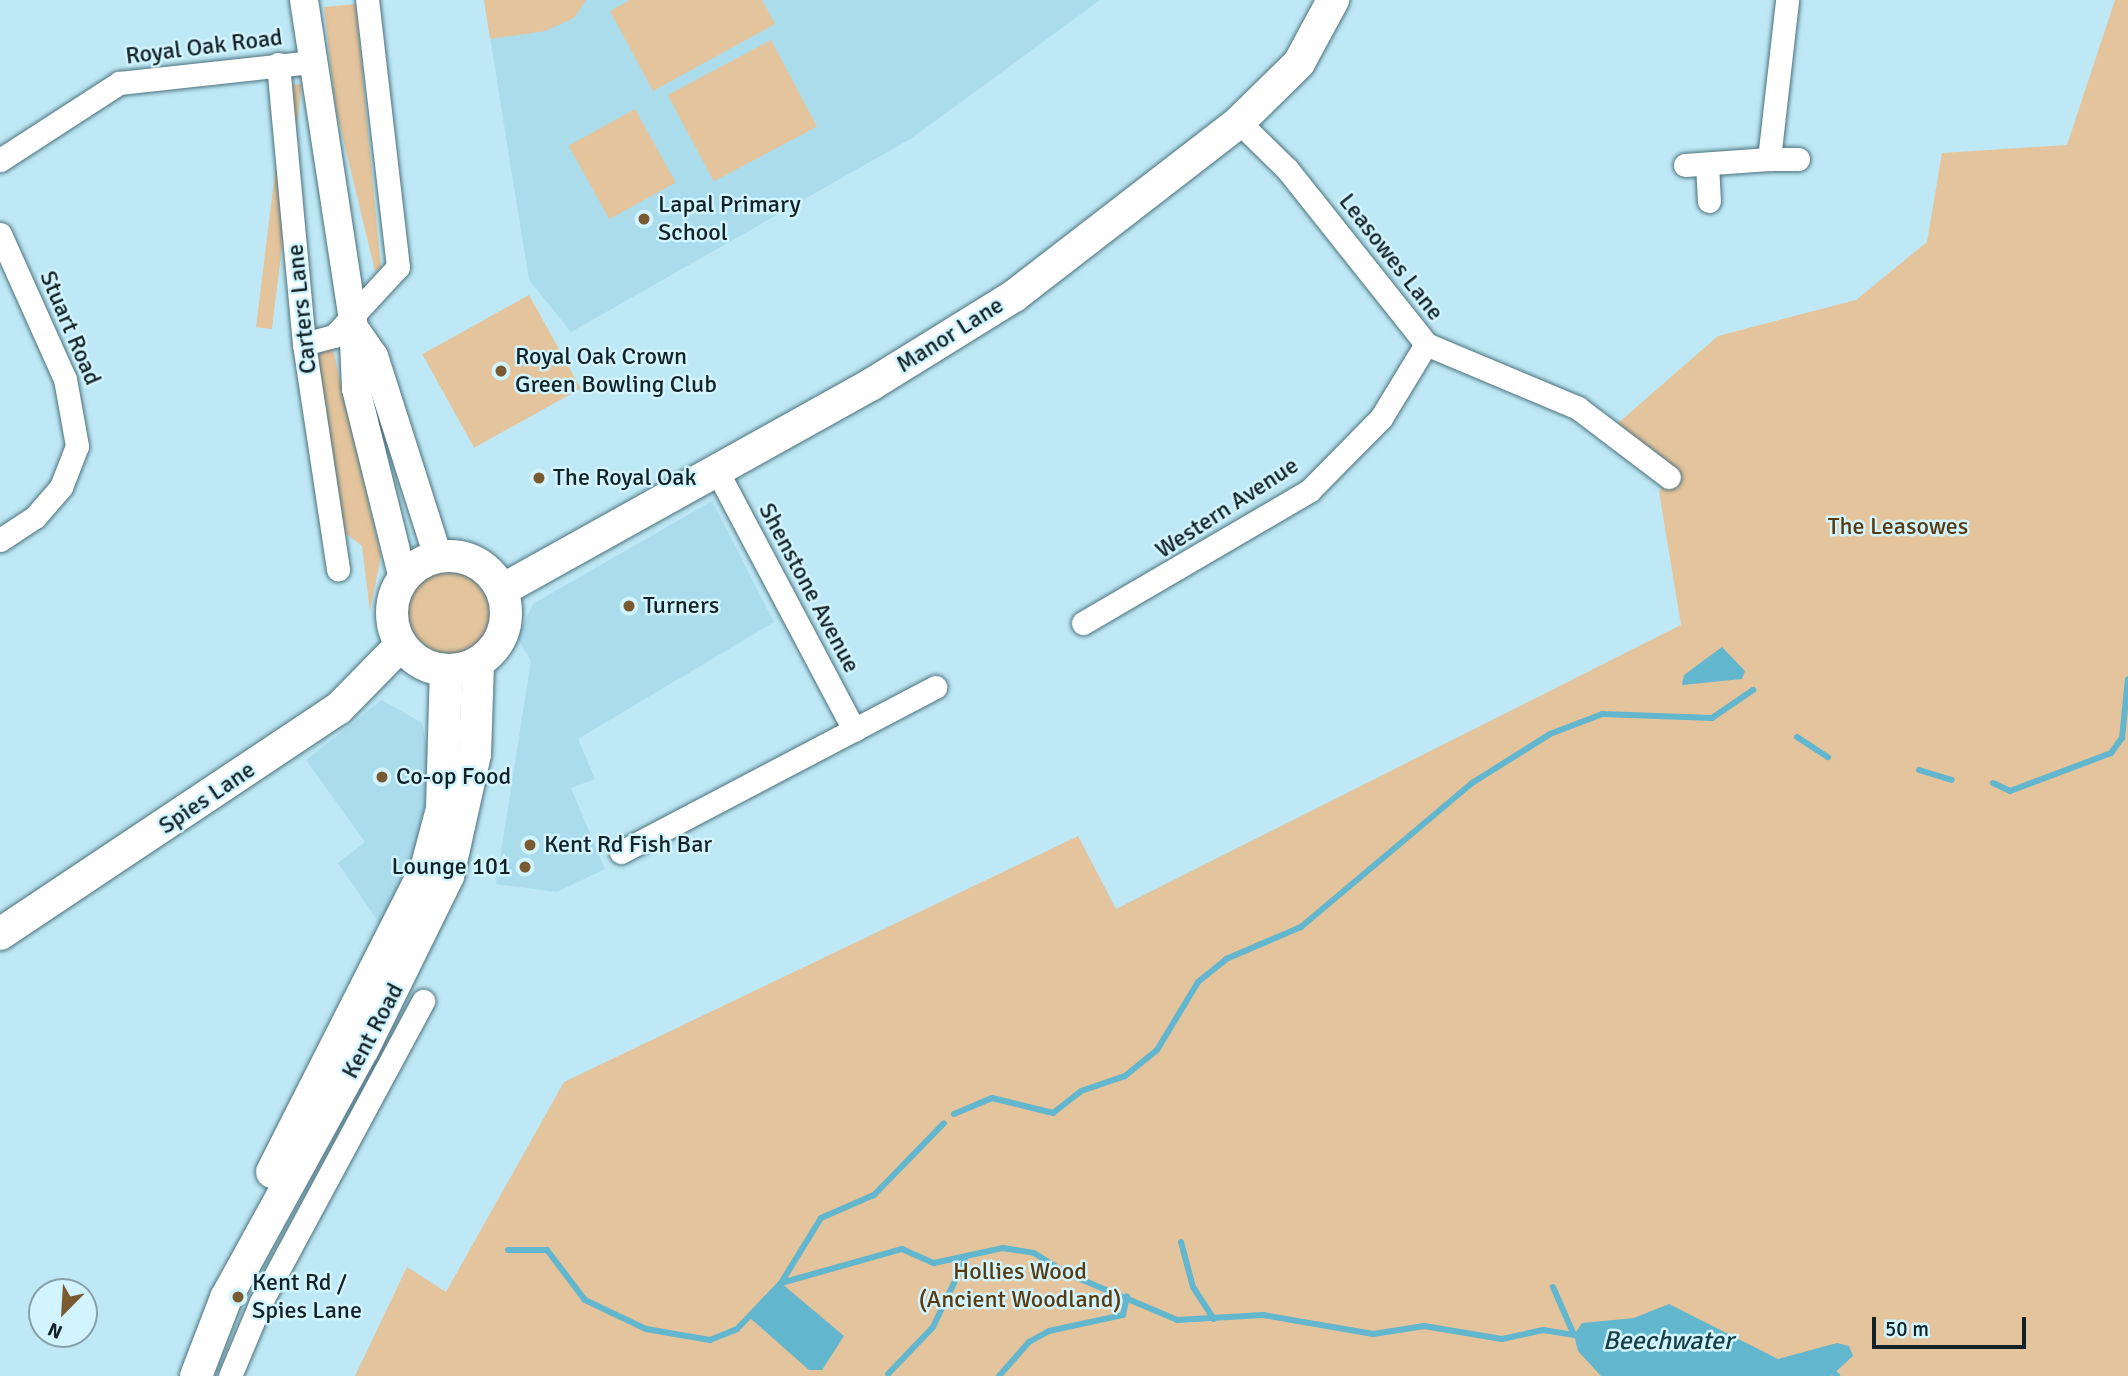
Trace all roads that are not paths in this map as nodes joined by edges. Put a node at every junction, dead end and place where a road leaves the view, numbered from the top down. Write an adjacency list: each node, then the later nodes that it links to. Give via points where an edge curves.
1 (304, 0): 7 (street, Carters Lane)
2 (367, 0): 15 (street, Carters Lane, via 398,267)
3 (1333, 0): 9 (main road, Manor Lane, via 1299,63)
4 (1780, 0): 6 (street)
5 (1797, 0): 6 (street)
6 (1787, 1): 10 (street)
7 (311, 62): 8 (street, Royal Oak Road); 15 (street, Carters Lane)
8 (278, 64): 12 (street, Royal Oak Road, via 119,83); 16 (street, Carters Lane)
9 (1239, 122): 17 (street, Leasowes Lane, via 1287,169); 18 (main road, Manor Lane, via 1014,296)
10 (1769, 159): 11 (street); 13 (street, via 1696,165)
11 (1797, 159)
12 (0, 160)
13 (1709, 201)
14 (0, 234): 20 (street, Stuart Road, via 65,379 77,446 61,487 34,517)
15 (354, 324): 16 (street); 21 (street, Carters Lane, via 374,356); 23 (street, Carters Lane, via 356,389)
16 (304, 344): 22 (street, Carters Lane)
17 (1426, 344): 19 (street, Leasowes Lane, via 1578,408); 25 (street, Western Avenue, via 1381,418 1309,491)
18 (717, 471): 24 (main road, Manor Lane); 30 (street, Shenstone Avenue)
19 (1669, 477)
20 (0, 540)
21 (439, 557): 23 (main road); 24 (main road, via 476,562)
22 (345, 558)
23 (403, 579): 26 (main road, via 391,611)
24 (502, 590): 27 (main road, via 503,632)
25 (1083, 623)
26 (401, 645): 28 (main road, via 424,665); 32 (main road, Spies Lane, via 338,709)
27 (478, 664): 28 (main road); 35 (main road, Kent Road, via 475,754 448,876 383,1013 226,1298)
28 (446, 670): 34 (main road, Kent Road, via 442,809 426,869 206,1295)
29 (935, 687): 30 (street)
30 (854, 730): 31 (street)
31 (621, 852)
32 (0, 934)
33 (423, 1001): 36 (street, Kent Road, via 261,1302)
34 (174, 1376)
35 (196, 1376)
36 (230, 1376)

